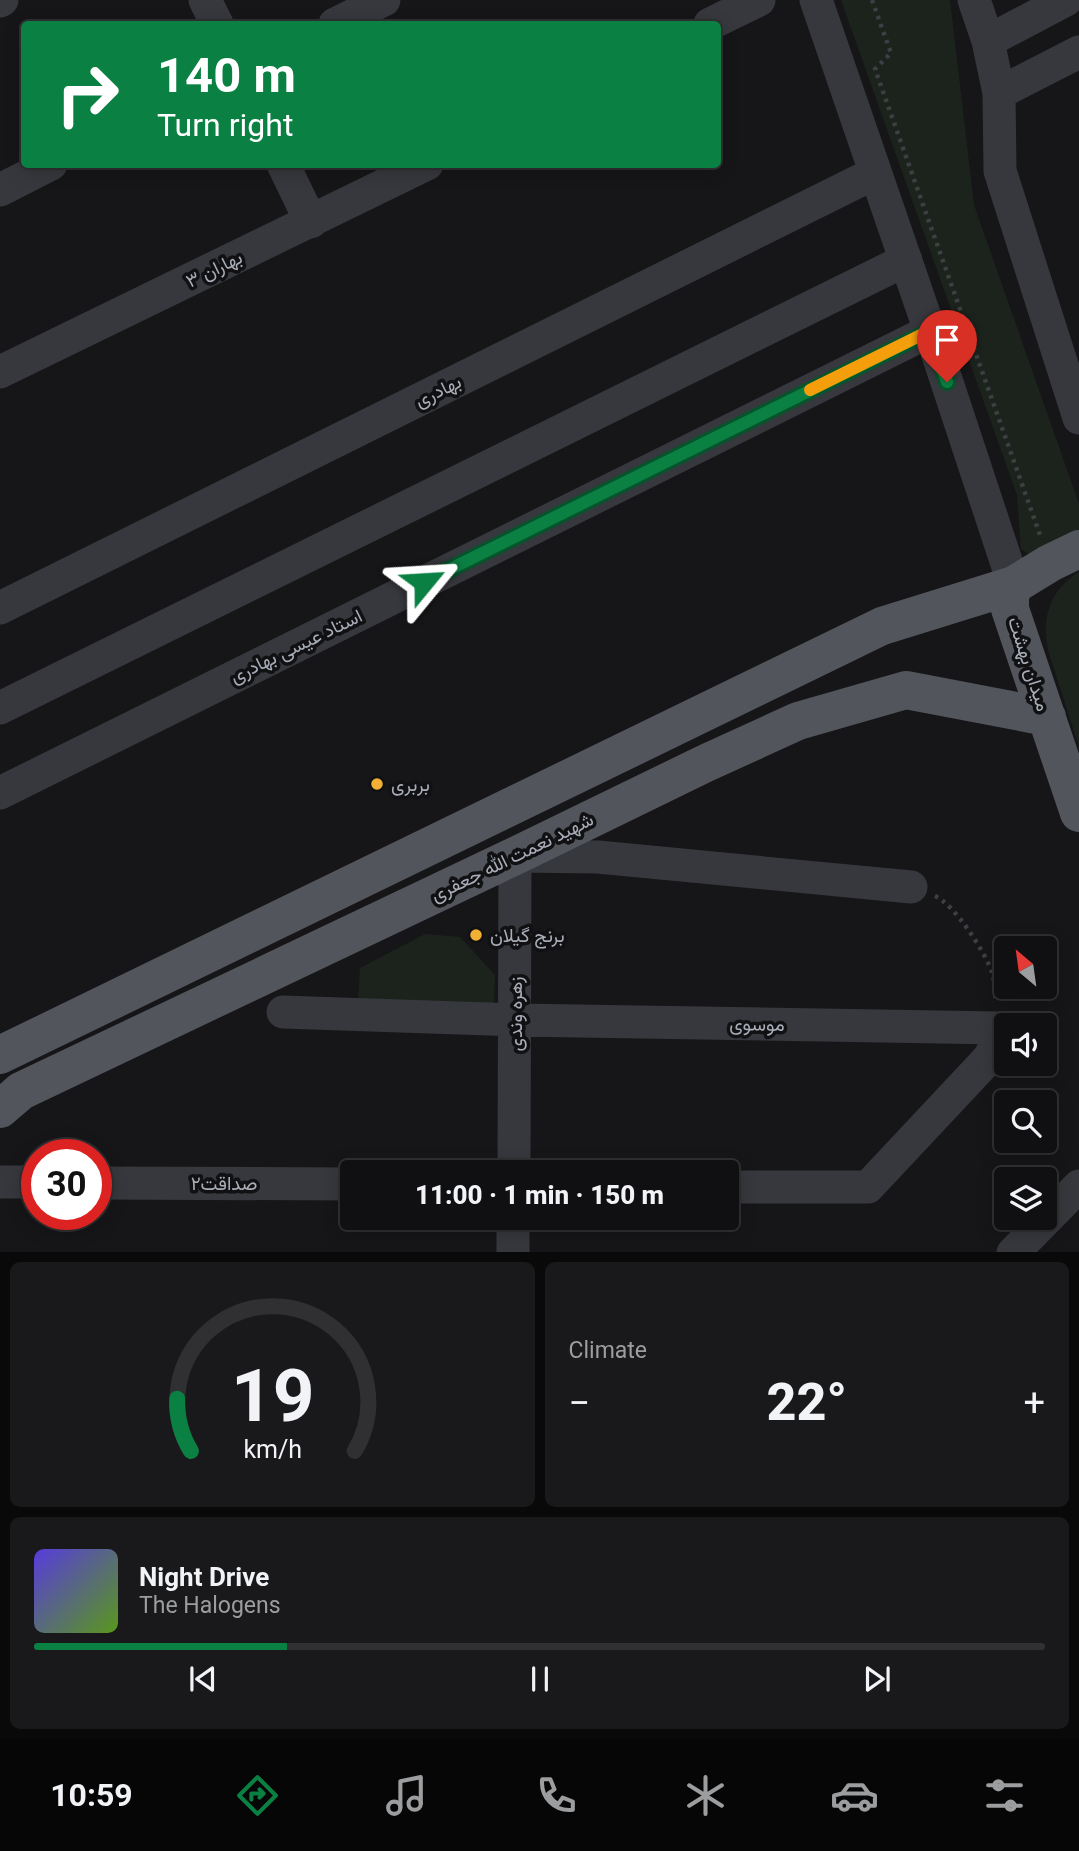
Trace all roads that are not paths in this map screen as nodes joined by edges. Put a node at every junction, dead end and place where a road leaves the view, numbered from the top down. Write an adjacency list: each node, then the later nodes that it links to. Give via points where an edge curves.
1 (205, 0): 7 (street)
2 (384, 0): 8 (street)
3 (759, 0): 9 (street)
4 (816, 0): 16 (street)
5 (974, 0): 10 (street)
6 (1066, 0): 10 (street)
7 (216, 21)
8 (341, 21)
9 (716, 21)
10 (988, 41): 12 (street)
11 (1079, 52): 12 (street)
12 (999, 93): 22 (street, via 1000,171)
13 (43, 168): 17 (street)
14 (285, 168): 18 (street)
15 (419, 168): 18 (street, بهاران ۳)
16 (875, 173): 19 (street); 25 (street, بهادری)
17 (0, 190)
18 (311, 222): 21 (street, بهاران ۳)
19 (906, 260): 20 (street); 26 (street)
20 (930, 331): 24 (street); 28 (street, استاد عیسی بهادری)
21 (0, 372)
22 (1079, 418)
23 (1065, 556): 24 (main road)
24 (1014, 585): 27 (main road, میدان بهشت, via 1010,609); 34 (main road, via 883,626)
25 (0, 608)
26 (0, 708)
27 (1047, 717): 29 (main road, میدان بهشت); 30 (main road, شهید نعمت الله جعفری, via 906,690 797,721)
28 (0, 793)
29 (1079, 813)
30 (516, 856): 31 (street, via 598,857); 33 (street, زهره وندی); 35 (main road, شهید نعمت الله جعفری, via 21,1091)
31 (911, 887)
32 (283, 1012): 33 (street, موسوی)
33 (514, 1020): 36 (street, زهره وندی); 42 (street, موسوی, via 999,1028 989,1058 868,1187)
34 (0, 1055)
35 (0, 1109)
36 (514, 1160)
37 (0, 1182): 38 (street)
38 (21, 1182)
39 (112, 1182): 40 (street, صداقت۲)
40 (340, 1184)
41 (1079, 1186): 45 (street)
42 (739, 1187)
43 (513, 1230): 44 (street)
44 (513, 1252)
45 (1013, 1252)

